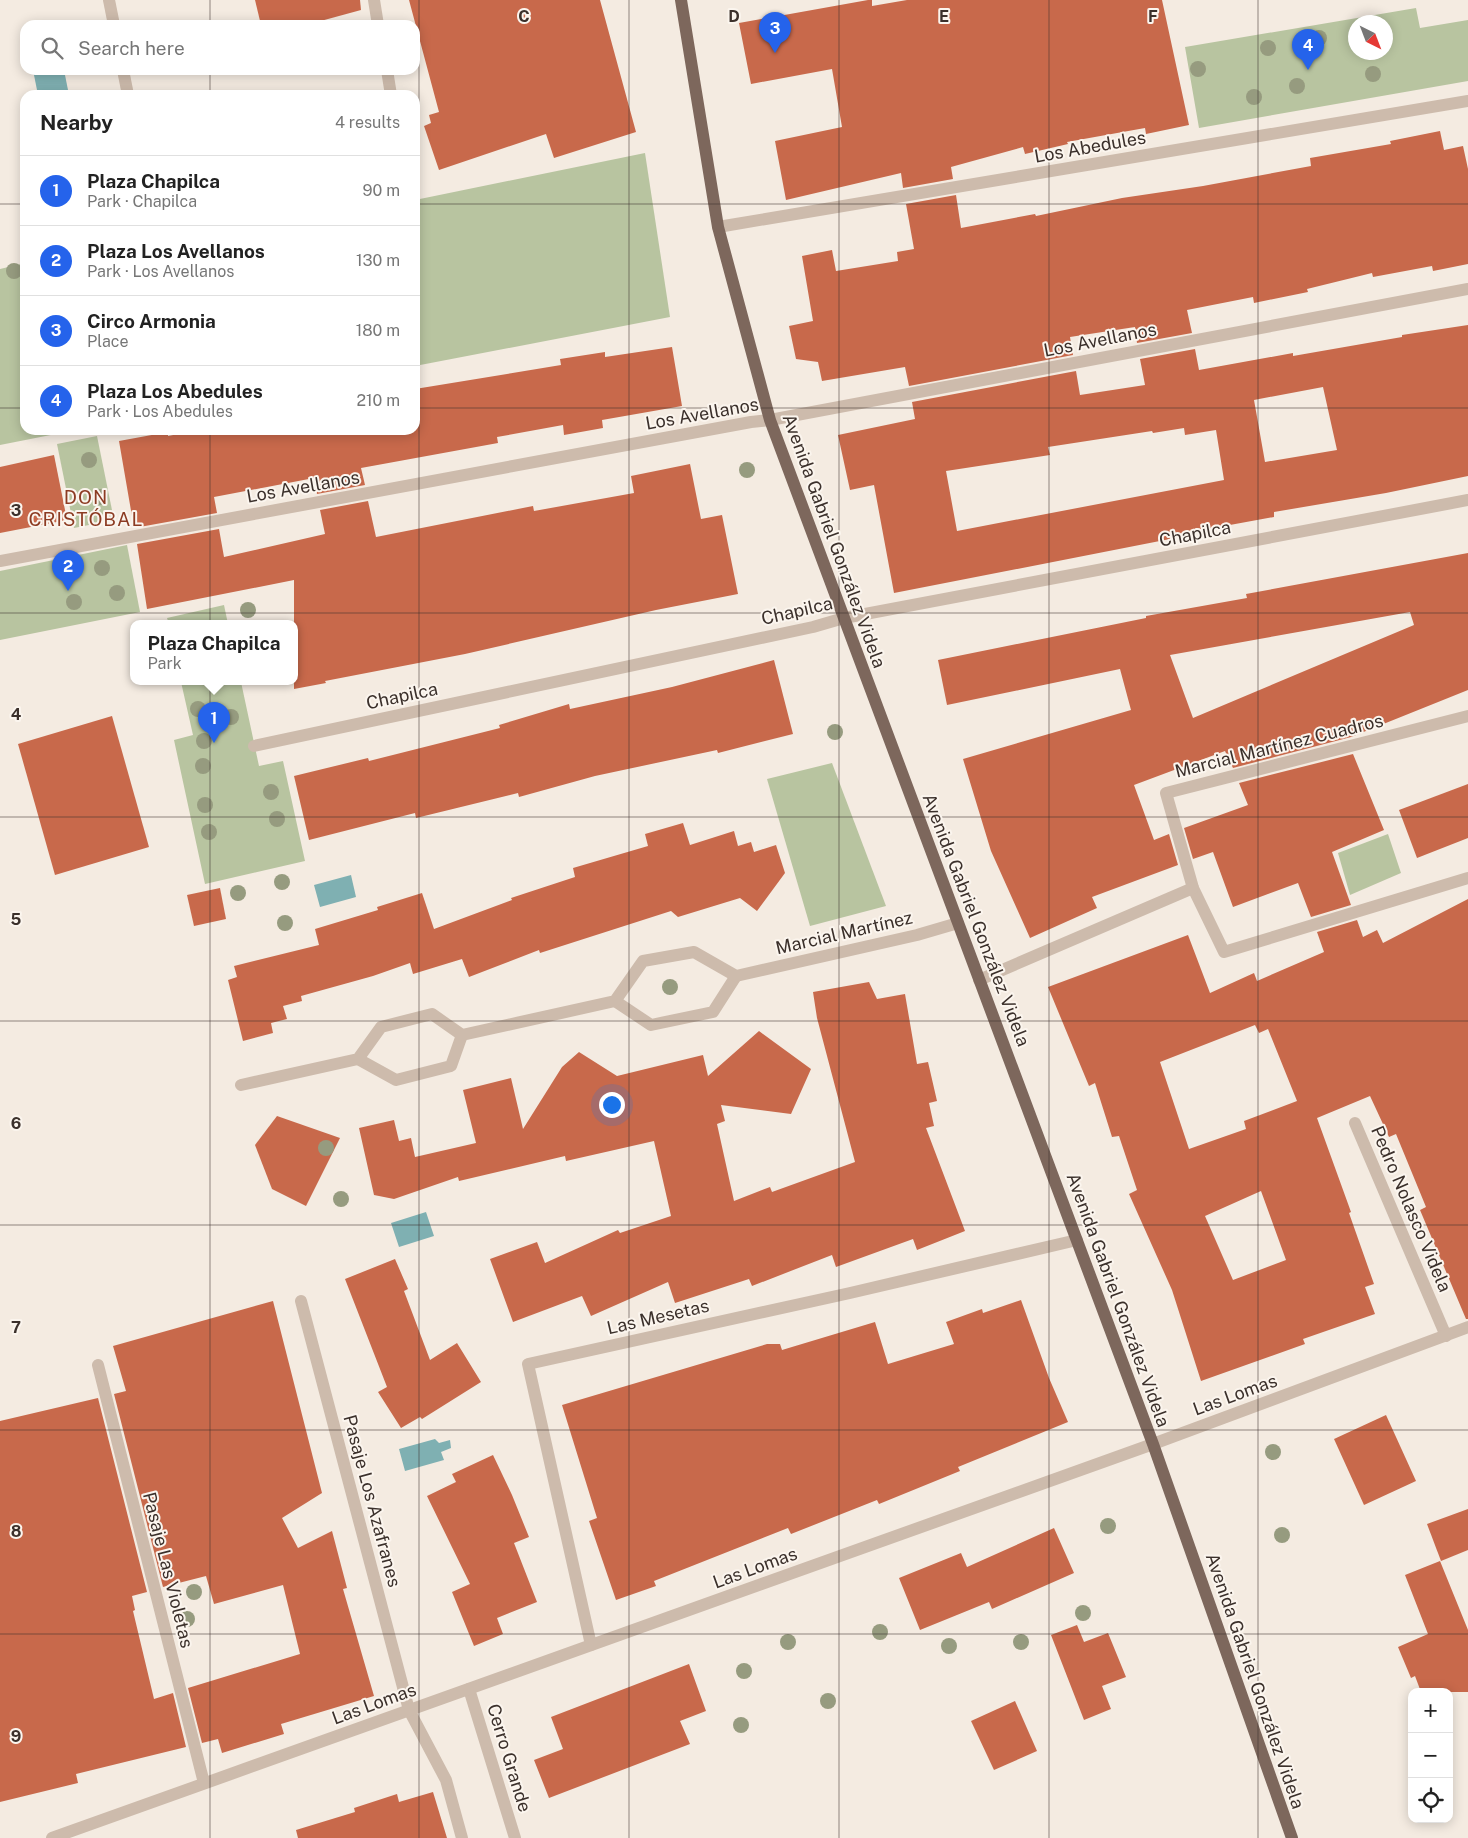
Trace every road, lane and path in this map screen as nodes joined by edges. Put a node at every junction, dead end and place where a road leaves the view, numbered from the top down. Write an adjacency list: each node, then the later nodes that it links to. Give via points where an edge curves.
1 (109, 0): 4 (street)
2 (374, 0): 5 (street)
3 (681, 0): 11 (main road, Avenida Gabriel González Videla)
4 (113, 20)
5 (377, 20)
6 (124, 75): 8 (street)
7 (387, 75): 9 (street)
8 (127, 90)
9 (390, 90)
10 (1468, 101): 11 (street, Los Abedules)
11 (718, 228): 13 (main road, Avenida Gabriel González Videla)
12 (1468, 289): 13 (street, Los Avellanos)
13 (770, 420): 15 (street, Los Avellanos); 16 (main road, Avenida Gabriel González Videla)
14 (1468, 500): 16 (street, Chapilca)
15 (0, 561)
16 (844, 618): 18 (street, Chapilca); 21 (main road, Avenida Gabriel González Videla)
17 (1468, 716): 20 (street, Marcial Martínez Cuadros, via 1166,793)
18 (254, 746)
19 (1468, 878): 20 (street, Marcial Martínez Cuadros, via 1224,952)
20 (1192, 888): 23 (street)
21 (958, 922): 22 (street, Marcial Martínez); 23 (main road, Avenida Gabriel González Videla)
22 (736, 976): 24 (street, via 694,952 643,961); 24 (street, via 713,1012 650,1025)
23 (980, 980): 29 (main road, Avenida Gabriel González Videla)
24 (616, 1000): 25 (street)
25 (462, 1035): 26 (street, via 432,1014 381,1027); 26 (street, via 451,1066 396,1080)
26 (358, 1059): 27 (street)
27 (241, 1085)
28 (1355, 1124): 32 (street, Pedro Nolasco Videla)
29 (1077, 1240): 34 (main road, Avenida Gabriel González Videla); 35 (street, Las Mesetas, via 528,1364)
30 (301, 1301): 37 (street, Pasaje Los Azafranes)
31 (1468, 1327): 32 (street, Las Lomas)
32 (1446, 1336): 34 (street, Las Lomas)
33 (98, 1365): 38 (street, Pasaje Las Violetas)
34 (1153, 1444): 35 (street, Las Lomas); 42 (main road, Avenida Gabriel González Videla)
35 (591, 1645): 36 (street, Las Lomas)
36 (469, 1689): 37 (street, Las Lomas); 41 (street, Cerro Grande)
37 (409, 1710): 38 (street, Las Lomas); 40 (street, via 446,1780)
38 (204, 1783): 39 (street, Las Lomas)
39 (52, 1838)
40 (462, 1838)
41 (515, 1838)
42 (1292, 1838)

